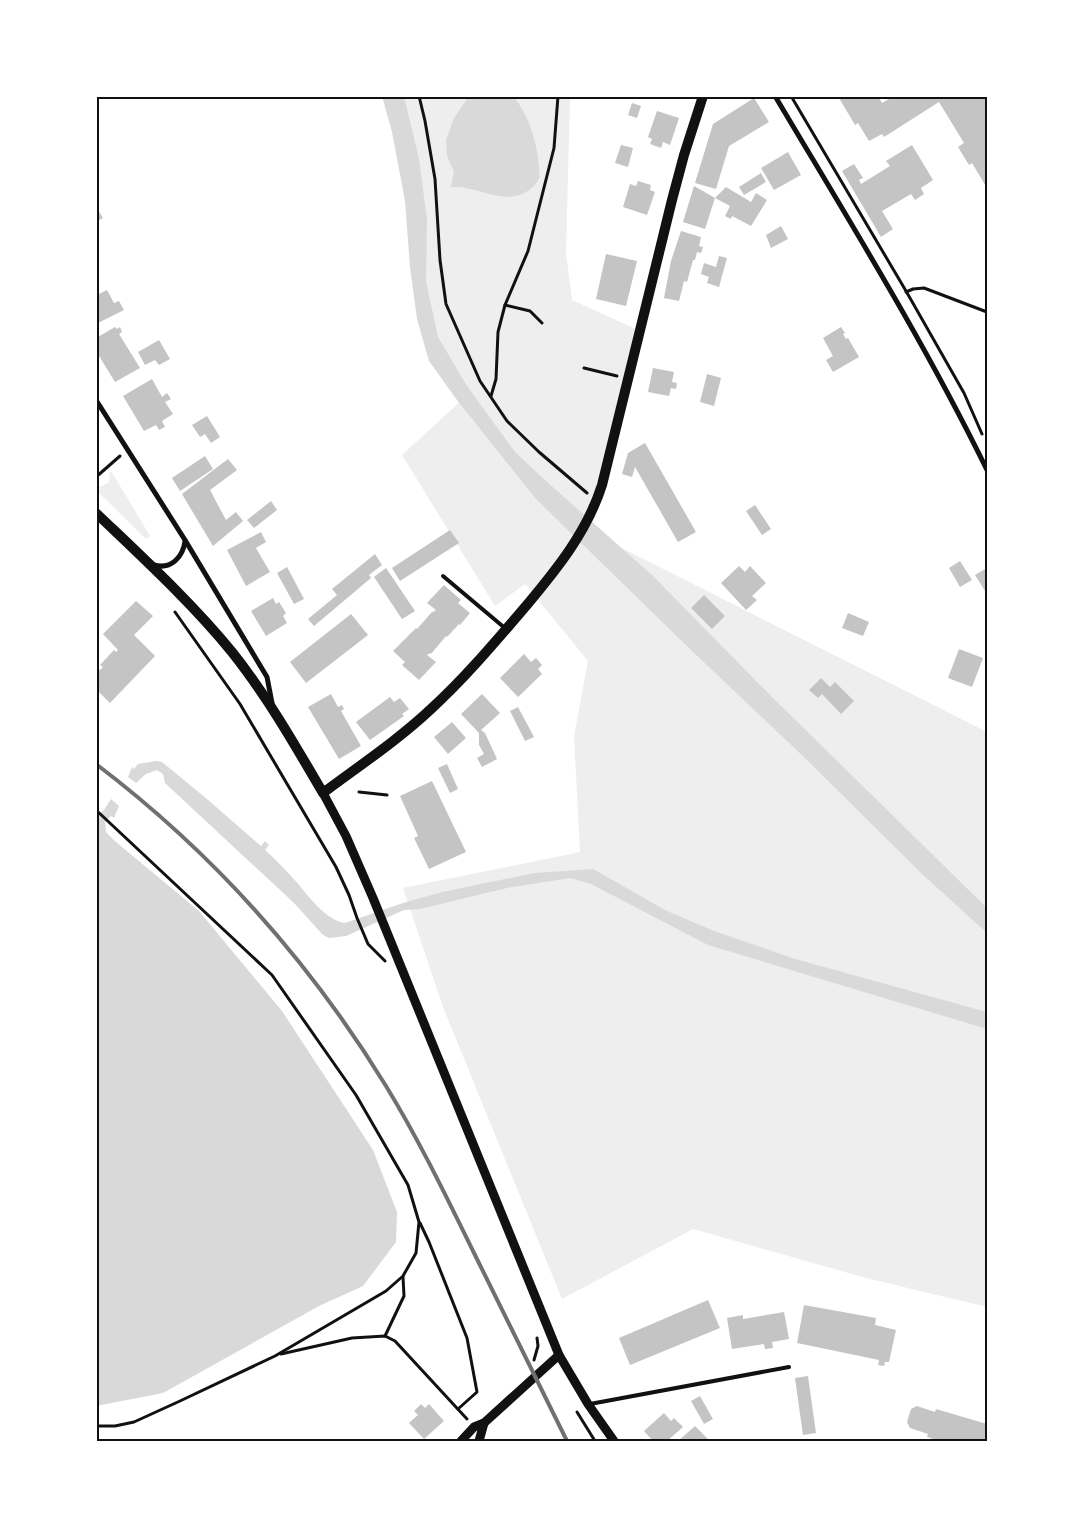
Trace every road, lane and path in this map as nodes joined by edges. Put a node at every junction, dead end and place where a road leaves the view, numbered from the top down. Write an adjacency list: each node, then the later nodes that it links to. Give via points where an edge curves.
1 (419, 96): 11 (path, via 435,179 446,304 480,381)
2 (558, 96): 6 (path, via 554,148 528,251)
3 (703, 96): 16 (main road, via 672,200)
4 (775, 96): 5 (street)
5 (894, 296): 7 (path, via 924,288); 14 (street)
6 (505, 305): 8 (path, via 530,311); 11 (path, via 498,332 496,379)
7 (987, 312)
8 (542, 323)
9 (584, 368): 10 (path)
10 (620, 376)
11 (491, 396): 16 (path, via 507,421)
12 (96, 400): 13 (street)
13 (127, 449): 15 (path); 18 (street)
14 (987, 470)
15 (96, 477)
16 (597, 502): 22 (main road, via 580,536 555,571)
17 (96, 513): 19 (main road)
18 (185, 540): 19 (street, via 184,550 174,562 158,566); 23 (street, via 267,678)
19 (148, 564): 23 (main road, via 210,626 253,679)
20 (443, 576): 22 (lane)
21 (175, 612): 28 (path, via 240,704 336,867 368,944)
22 (506, 629): 25 (main road, via 430,710)
23 (274, 712): 25 (main road)
24 (359, 792): 26 (path)
25 (323, 793): 32 (street, via 373,898)
26 (387, 795)
27 (96, 810): 29 (path, via 272,975 356,1095 408,1185)
28 (387, 963)
29 (419, 1222): 30 (path, via 416,1253); 36 (path, via 466,1338 477,1392)
30 (403, 1276): 31 (path, via 404,1296); 33 (path, via 386,1290)
31 (385, 1336): 33 (path, via 352,1338); 36 (path, via 395,1341)
32 (559, 1355): 35 (street); 38 (street)
33 (275, 1356): 39 (path, via 134,1422)
34 (789, 1367): 35 (lane)
35 (588, 1404): 42 (street)
36 (458, 1410): 37 (path)
37 (469, 1421)
38 (484, 1423): 40 (street, via 474,1427); 41 (street)
39 (96, 1426)
40 (460, 1441)
41 (479, 1441)
42 (614, 1441)

